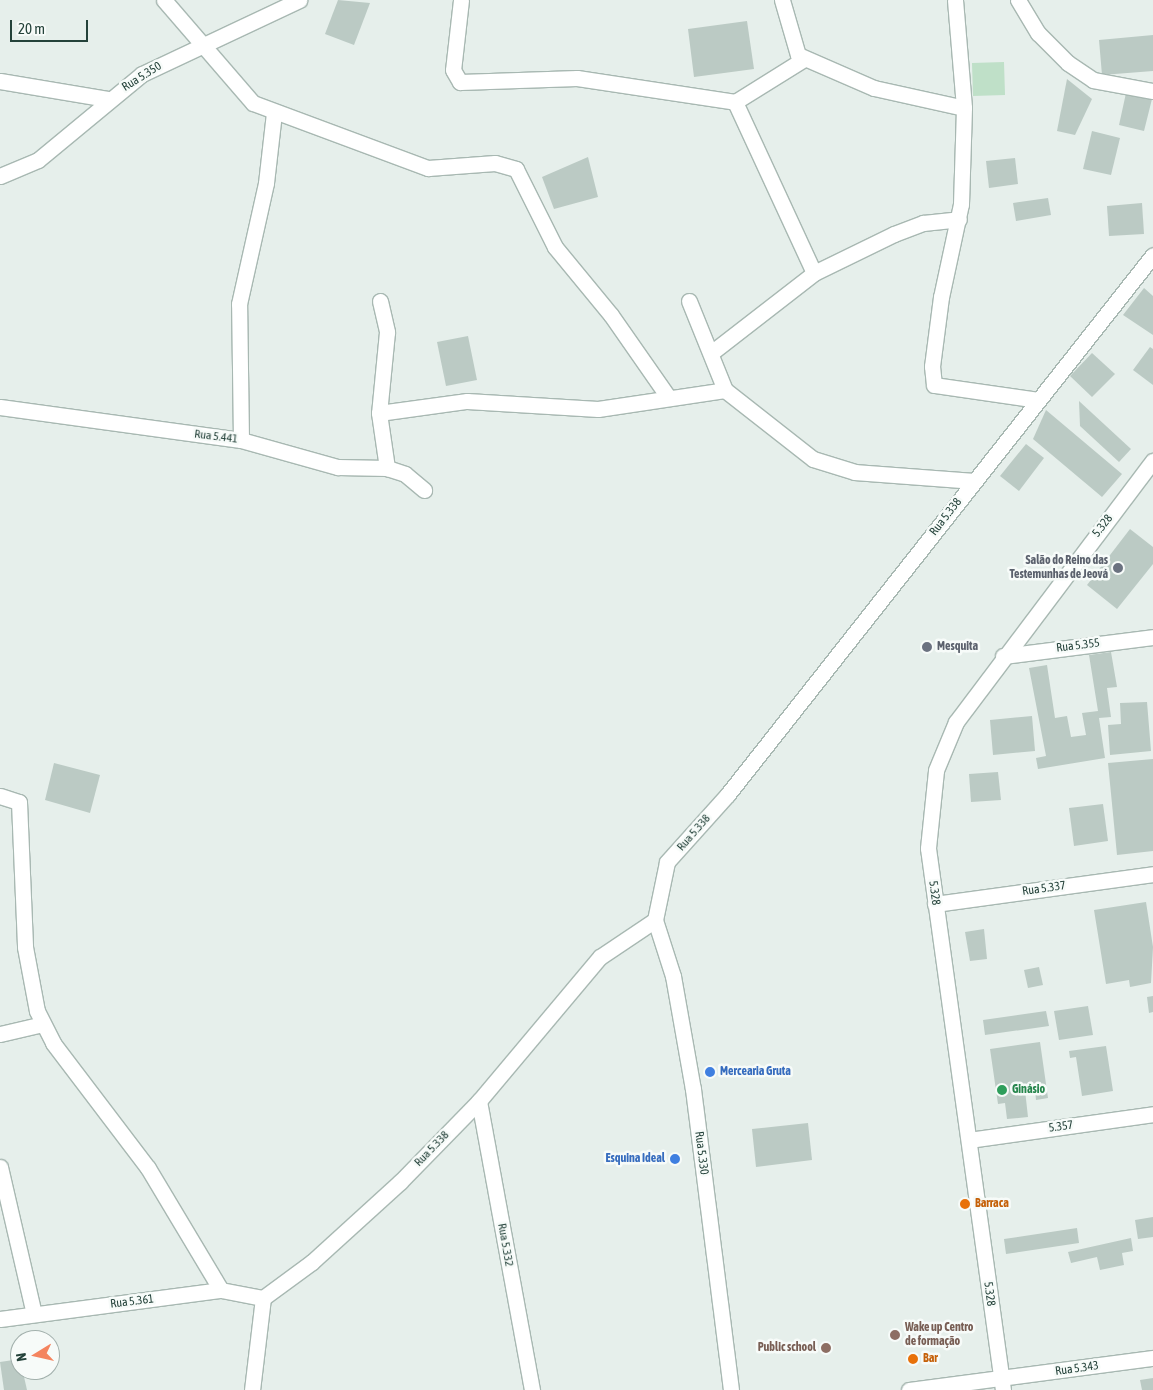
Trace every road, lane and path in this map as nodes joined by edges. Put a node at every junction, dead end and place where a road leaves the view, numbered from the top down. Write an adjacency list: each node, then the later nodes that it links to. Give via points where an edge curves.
1 (164, 0): 7 (street)
2 (299, 0): 7 (street, Rua 5.350)
3 (461, 0): 12 (street, via 452,70 460,82 577,78)
4 (782, 0): 8 (street, via 793,49)
5 (955, 0): 13 (street)
6 (1018, 0): 10 (street, via 1038,33 1068,63 1093,80)
7 (204, 48): 11 (street, Rua 5.350, via 142,74); 14 (street, via 253,103)
8 (804, 58): 12 (street); 13 (street, via 874,88)
9 (0, 81): 11 (street)
10 (1153, 91)
11 (108, 99): 15 (street, Rua 5.350, via 77,131 38,160)
12 (735, 102): 18 (street)
13 (964, 108): 16 (street)
14 (274, 112): 23 (street, via 428,168 494,163 516,169 555,248 611,315); 27 (street, via 266,183 239,304)
15 (0, 176)
16 (959, 219): 18 (street, via 923,223); 24 (street, via 940,297 932,366 934,385)
17 (1153, 255): 24 (street, Rua 5.338)
18 (814, 273): 21 (street)
19 (380, 301): 26 (street, via 387,332)
20 (689, 301): 21 (street)
21 (711, 353): 22 (street)
22 (725, 390): 23 (street); 30 (street, via 813,459 832,469)
23 (669, 398): 26 (street, via 598,409 467,401)
24 (1038, 400): 30 (street, Rua 5.338)
25 (0, 407): 27 (street, Rua 5.441)
26 (379, 413): 29 (street)
27 (241, 440): 29 (street, Rua 5.441, via 338,467)
28 (1153, 462): 33 (street, 5.328)
29 (387, 468): 31 (street, Rua 5.441, via 405,474)
30 (974, 481): 37 (street, Rua 5.338, via 728,794 667,862)
31 (424, 490)
32 (1153, 637): 33 (street, Rua 5.355)
33 (1003, 656): 36 (street, 5.328, via 956,722 936,770 928,848)
34 (0, 796): 38 (street, via 19,802 25,947)
35 (1153, 874): 36 (street, Rua 5.337)
36 (935, 904): 42 (street, 5.328)
37 (655, 920): 40 (street, Rua 5.338, via 600,957); 52 (street, Rua 5.330, via 673,976 693,1089)
38 (43, 1024): 39 (street); 44 (street, via 53,1043 148,1168)
39 (0, 1034)
40 (479, 1101): 45 (street, Rua 5.338, via 312,1262); 51 (street, Rua 5.332)
41 (1153, 1114): 42 (street, 5.357)
42 (969, 1140): 49 (street, 5.328)
43 (0, 1167): 46 (street)
44 (221, 1290): 45 (street, Rua 5.361); 46 (street, Rua 5.361)
45 (263, 1298): 50 (street)
46 (34, 1314): 47 (street, Rua 5.361)
47 (0, 1319)
48 (1153, 1358): 49 (street, Rua 5.343)
49 (1002, 1385): 53 (street, Rua 5.343)
50 (252, 1390)
51 (532, 1390)
52 (731, 1390)
53 (909, 1390)

